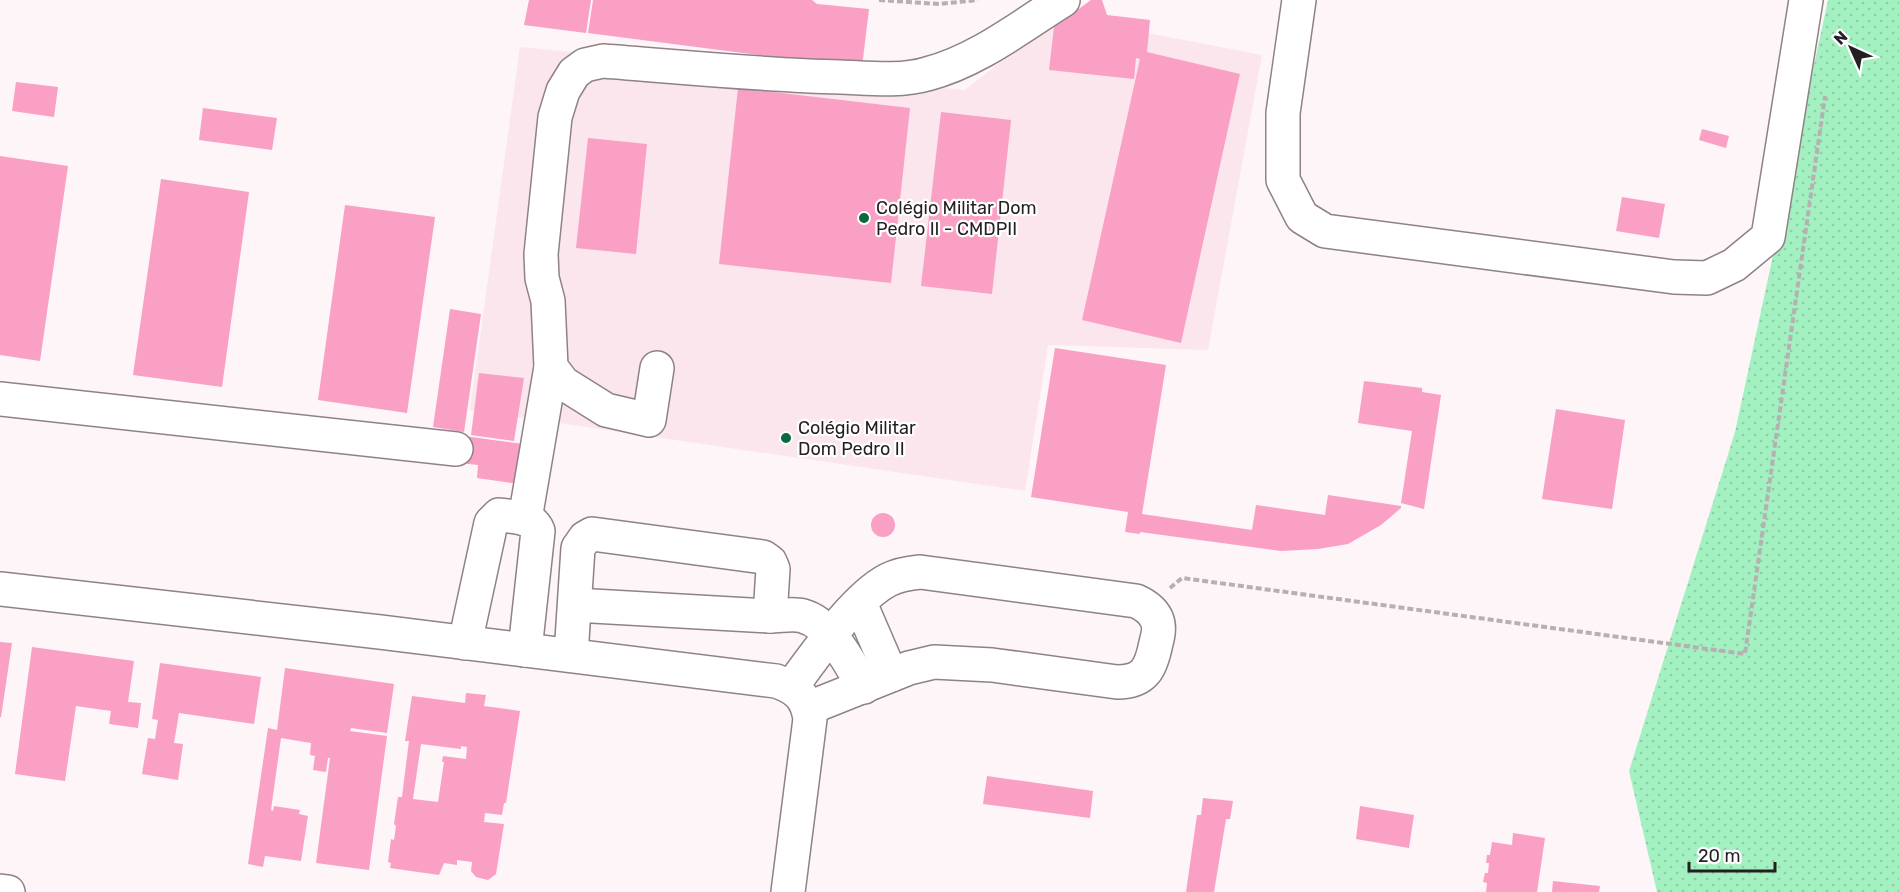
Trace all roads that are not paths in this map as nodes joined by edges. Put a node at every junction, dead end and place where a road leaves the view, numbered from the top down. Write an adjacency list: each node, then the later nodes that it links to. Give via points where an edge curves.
1 (1063, 0): 4 (lane, via 979,53 924,75 785,76 603,61 585,65 574,73 563,91 555,117 541,255)
2 (1299, 0): 3 (lane, via 1283,113 1283,180 1302,217 1325,231 1674,277 1707,278 1734,265 1768,237)
3 (1806, 0)
4 (551, 367): 5 (lane, via 563,383 606,410 649,420); 8 (lane)
5 (657, 368)
6 (0, 399): 7 (lane)
7 (456, 448)
8 (525, 519): 14 (lane, via 499,516 491,523); 15 (lane, via 538,531)
9 (0, 589): 14 (lane)
10 (860, 603): 13 (lane); 17 (lane); 17 (lane, via 891,578 920,572 1136,601 1158,621 1153,658 1147,670 1129,682 949,661 934,662)
11 (574, 605): 12 (lane); 12 (lane, via 578,548 592,534 763,557 773,569); 16 (lane)
12 (770, 616): 13 (lane, via 801,615 812,619)
13 (831, 636): 17 (lane); 18 (lane)
14 (465, 642): 15 (lane)
15 (525, 650): 16 (lane)
16 (571, 655): 18 (lane, via 776,681)
17 (878, 681): 18 (lane)
18 (800, 697): 21 (lane, via 810,719)
19 (0, 891): 20 (lane)
20 (8, 892)
21 (788, 892)

